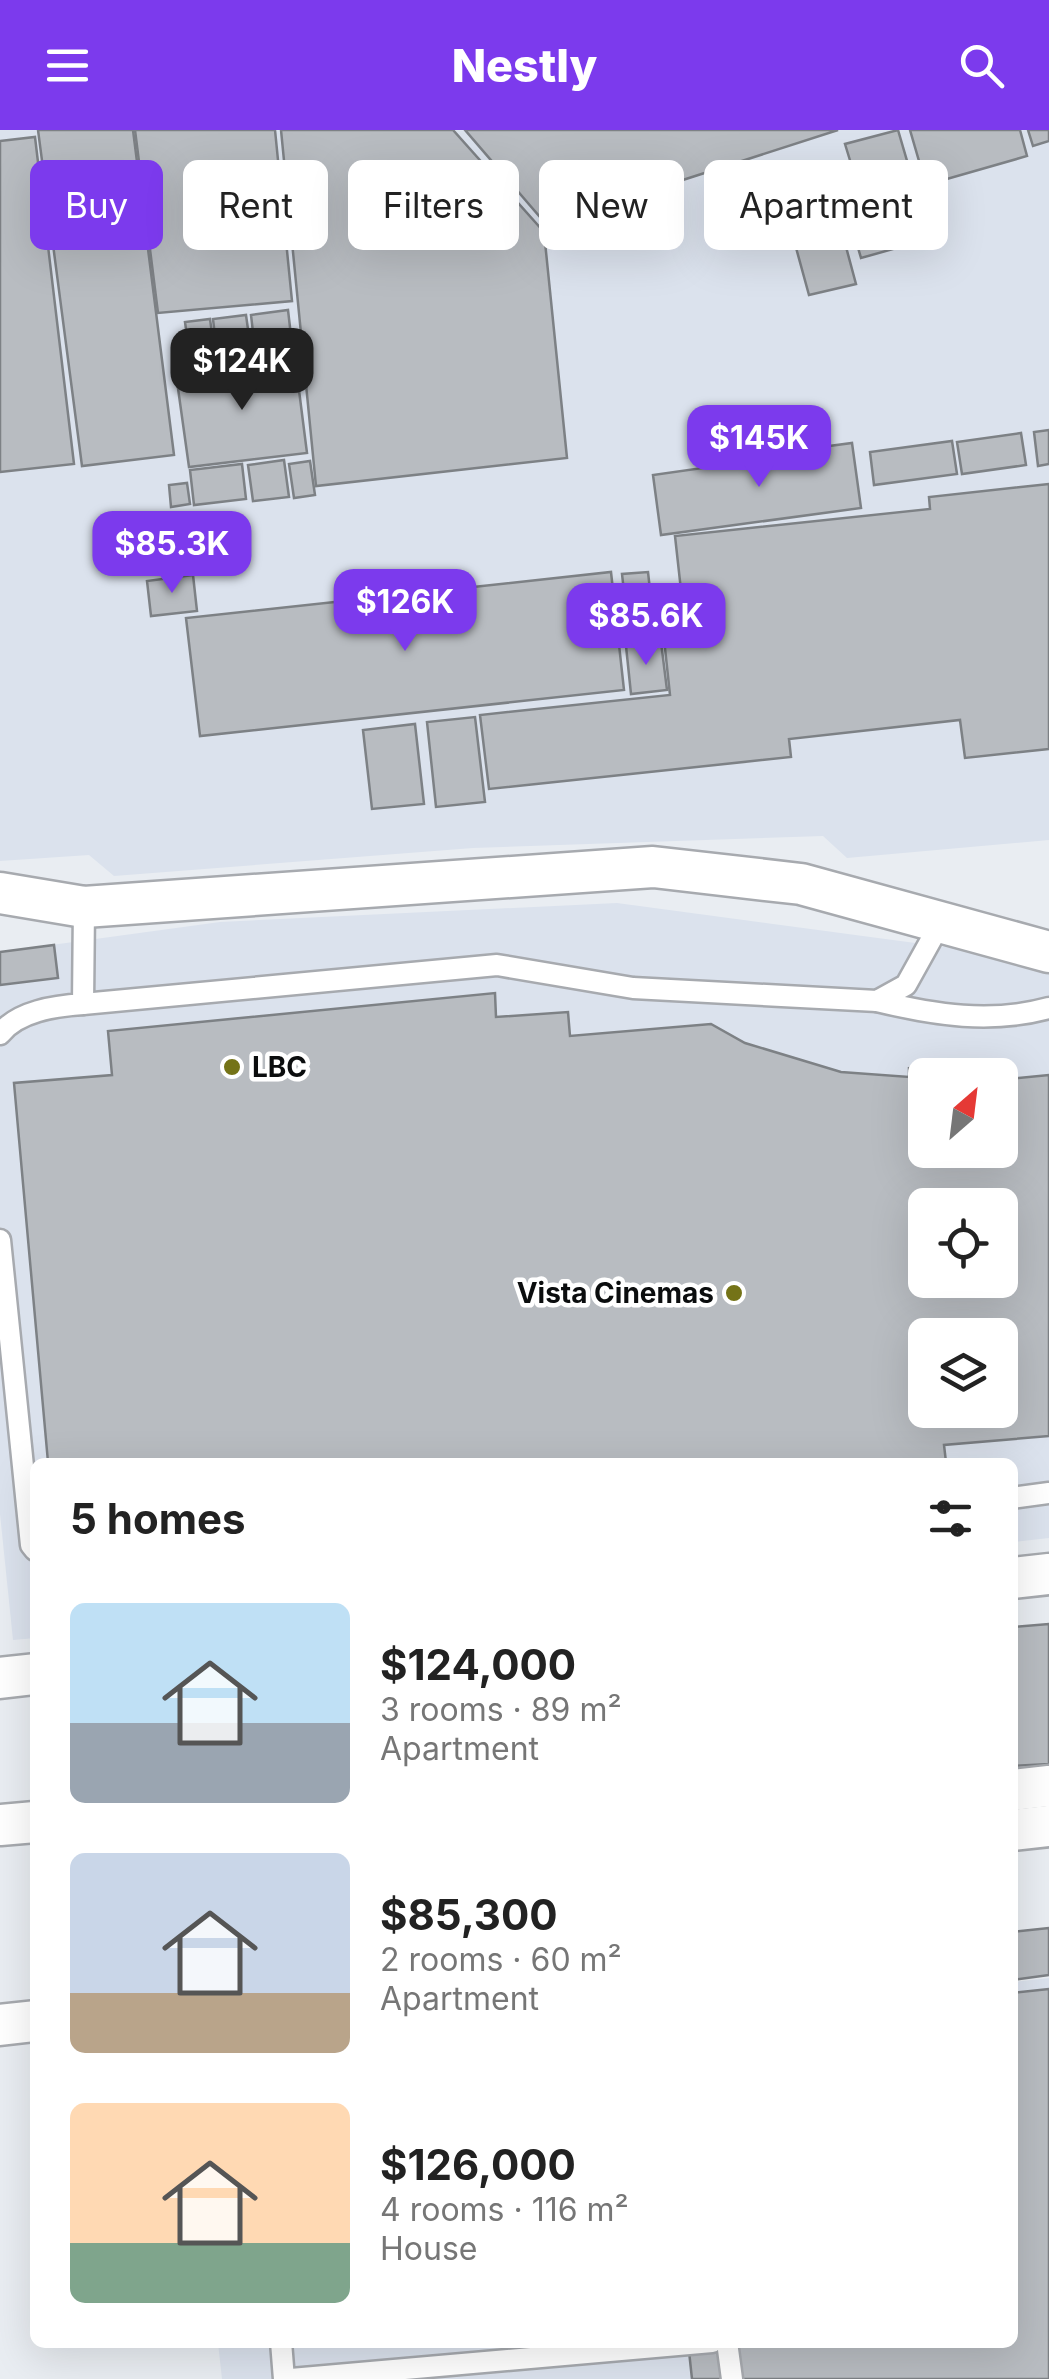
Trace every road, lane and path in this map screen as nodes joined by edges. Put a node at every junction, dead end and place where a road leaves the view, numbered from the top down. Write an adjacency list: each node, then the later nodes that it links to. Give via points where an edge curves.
1 (0, 893): 2 (street)
2 (84, 907): 3 (street, via 653,867 801,884); 6 (lane)
3 (941, 922): 4 (street); 5 (lane, via 906,985)
4 (1049, 952)
5 (877, 1002): 6 (lane, via 633,988 497,965); 7 (lane, via 942,1016 1018,1016)
6 (83, 1004): 8 (lane, via 16,1020)
7 (1049, 1008)
8 (0, 1034)
9 (0, 1240): 12 (lane)
10 (1049, 1493): 11 (lane)
11 (1018, 1497)
12 (30, 1535)
13 (1049, 1574): 14 (street)
14 (1018, 1577)
15 (30, 1675): 16 (street)
16 (0, 1678)
17 (1049, 1786): 18 (street)
18 (1018, 1789)
19 (30, 1822): 20 (street)
20 (0, 1825)
21 (1049, 1826): 22 (street)
22 (1018, 1829)
23 (30, 2021): 24 (street)
24 (0, 2025)
25 (282, 2348): 28 (lane)
26 (643, 2348): 28 (lane)
27 (728, 2348): 29 (lane)
28 (287, 2379)
29 (732, 2379)

